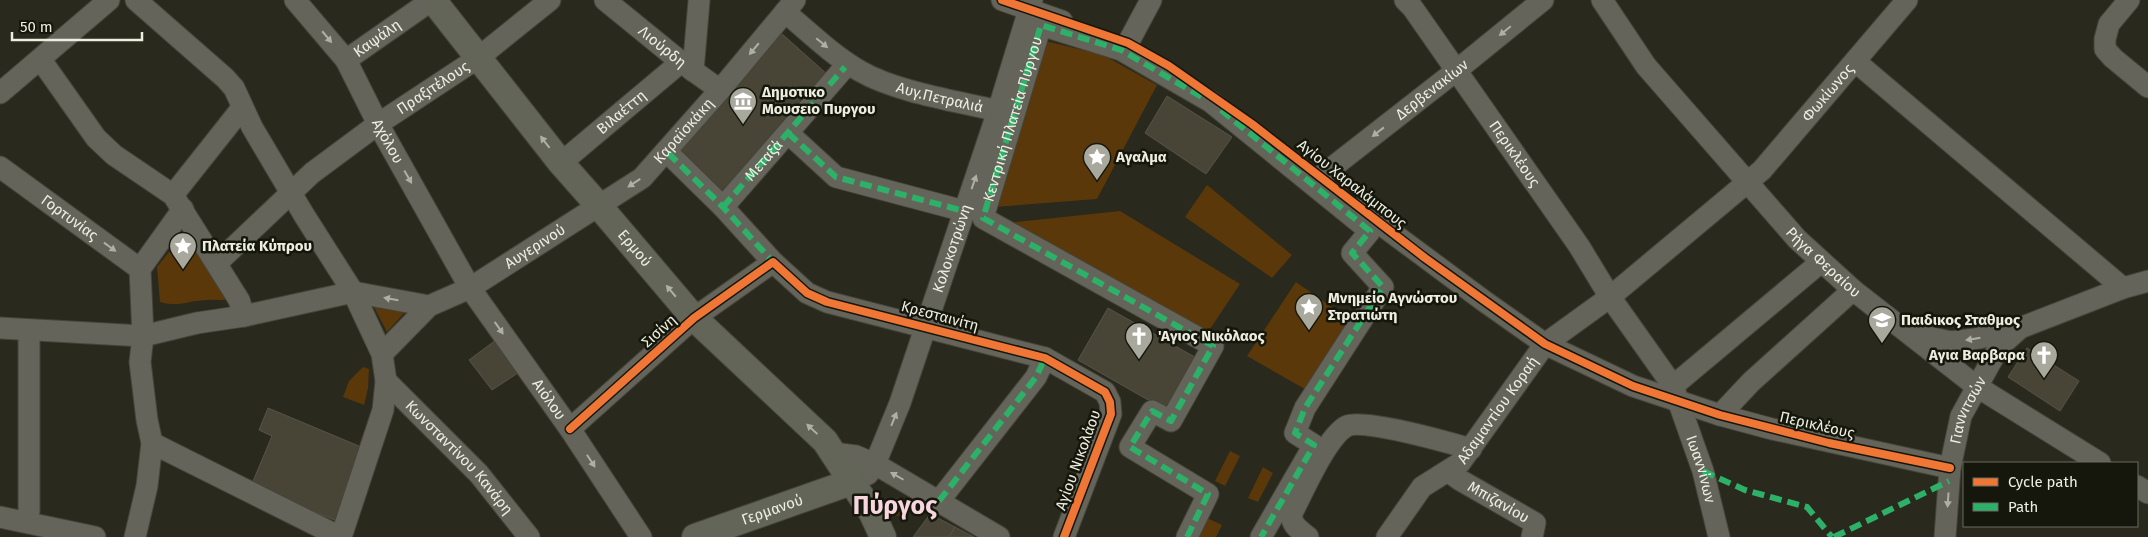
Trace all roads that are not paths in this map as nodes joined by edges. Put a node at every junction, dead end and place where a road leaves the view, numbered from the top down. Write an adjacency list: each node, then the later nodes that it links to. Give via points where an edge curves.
1 (109, 0): 19 (street)
2 (136, 0): 28 (street, via 225,78 234,88)
3 (295, 0): 20 (street, Αχόλου, one-way to 20)
4 (432, 0): 18 (main road, Ερμού); 20 (street, Καψάλη)
5 (550, 0): 18 (street, Πραξιτέλους)
6 (605, 0): 22 (street, Λιούρδη)
7 (1002, 0): 15 (street, Αγίου Χαραλάμπους)
8 (1151, 0): 17 (street)
9 (1405, 0): 24 (street, Περικλέους)
10 (1543, 0): 24 (street, Δερβενακίων, one-way to 24)
11 (1602, 0): 36 (street, Ρήγα Φεραίου, via 1646,66)
12 (1907, 0): 21 (street, Φωκίωνος)
13 (2129, 0): 25 (street, via 2110,24 2105,49)
14 (699, 2): 22 (street)
15 (1031, 5): 17 (street, Αγίου Χαραλάμπους); 29 (street, Κολοκοτρώνη)
16 (790, 6): 27 (street, Καραϊσκάκη, one-way to 27); 29 (street, Αυγ.Πετραλιά, one-way to 29, via 828,48 860,71 890,84)
17 (1128, 43): 35 (street, Αγίου Χαραλάμπους, via 1169,66)
18 (478, 58): 30 (street, Πραξιτέλους); 33 (main road, Ερμού, one-way to 18)
19 (41, 60): 26 (street); 38 (street, via 96,138)
20 (346, 60): 30 (street, Αχόλου)
21 (1856, 62): 36 (street, Φωκίωνος); 48 (street)
22 (687, 66): 27 (street, Λιούρδη); 33 (street, Βιλαέττη)
23 (845, 66): 31 (street, Μεταξά)
24 (1457, 70): 35 (street, Δερβενακίων, one-way to 35); 51 (street, Περικλέους, via 1579,246)
25 (2148, 87)
26 (1, 89)
27 (720, 90): 39 (street, Καραϊσκάκη, one-way to 39, via 642,178)
28 (242, 108): 37 (street); 38 (street)
29 (998, 111): 41 (street, Κολοκοτρώνη, one-way to 29)
30 (378, 124): 37 (street, Πραξιτέλους); 47 (street, Αχόλου, one-way to 47)
31 (788, 133): 40 (street, Μεταξά); 41 (street, via 836,177)
32 (668, 153): 40 (street, Κρεσταινίτη)
33 (561, 163): 39 (main road, Ερμού)
34 (0, 167): 45 (street, Γορτυνίας, one-way to 45)
35 (1320, 177): 61 (street, Αγίου Χαραλάμπους)
36 (1748, 183): 43 (street, Ρήγα Φεραίου); 51 (street, Φωκίωνος)
37 (291, 192): 44 (street, Πραξιτέλους); 50 (street)
38 (178, 202): 44 (street); 45 (street)
39 (599, 206): 47 (street, Αυγερινού); 54 (main road, Ερμού, one-way to 39)
40 (723, 207): 42 (street, Κρεσταινίτη)
41 (964, 210): 55 (street, Κολοκοτρώνη)
42 (773, 262): 54 (street, Σισίνη); 55 (street, Κρεσταινίτη, via 807,293 827,302)
43 (1821, 262): 49 (street, Ρήγα Φεραίου); 67 (street)
44 (217, 263): 53 (street, via 239,300)
45 (140, 269): 60 (street)
46 (2148, 281): 48 (street, Γιαννιτσών)
47 (470, 288): 52 (street, Αυγερινού); 69 (street, Αιόλου, one-way to 69)
48 (2123, 288): 57 (street, Γιαννιτσών)
49 (1853, 290): 59 (street, Ρήγα Φεραίου); 68 (street, via 1751,382)
50 (353, 292): 52 (street, one-way to 50); 53 (street); 62 (street)
51 (1610, 297): 61 (street, Αδαμαντίου Κοραή); 67 (street, Περικλέους)
52 (429, 306): 62 (street)
53 (244, 316): 60 (street)
54 (694, 318): 69 (street, Σισίνη); 72 (main road, Ερμού, one-way to 54, via 825,440)
55 (927, 326): 63 (street, Κρεσταινίτη); 74 (street, Κολοκοτρώνη, one-way to 55)
56 (0, 328): 58 (street)
57 (2020, 328): 59 (street, Γιαννιτσών, one-way to 59, via 1951,342); 65 (street, Γιαννιτσών, via 1999,347)
58 (28, 330): 60 (street); 80 (street, via 29,511)
59 (1908, 333): 65 (street, Ρήγα Φεραίου)
60 (143, 336): 70 (street, via 140,362)
61 (1545, 344): 67 (street, Αγίου Χαραλάμπους, via 1633,386); 71 (street, Αδαμαντίου Κοραή)
62 (382, 354): 64 (street)
63 (1045, 358): 66 (street, Κρεσταινίτη); 78 (street, via 1036,377)
64 (386, 381): 84 (street, via 383,410); 85 (street, Κωνσταντίνου Κανάρη, via 479,474)
65 (1976, 386): 73 (street, Ρήγα Φεραίου); 75 (street, Γιαννιτσών, via 1961,416)
66 (1105, 392): 91 (street, Αγίου Νικολάου, via 1111,414)
67 (1676, 394): 68 (street, Περικλέους); 96 (street, Ιωαννίνων, via 1703,471)
68 (1720, 415): 75 (street, Περικλέους)
69 (570, 430): 86 (street, Αιόλου, one-way to 86)
70 (152, 443): 83 (street, via 148,486); 84 (street)
71 (1470, 449): 76 (street, Αδαμαντίου Κοραή); 81 (street, via 1380,426 1348,425 1326,448 1292,513 1291,519)
72 (833, 453): 74 (street, via 856,456); 77 (main road, Ερμού)
73 (2098, 462)
74 (875, 464): 77 (street, Κολοκοτρώνη, via 868,474); 78 (street, one-way to 74)
75 (1950, 468): 97 (street, Γιαννιτσών, one-way to 97)
76 (1449, 472): 94 (street, Αδαμαντίου Κοραή, via 1422,487); 95 (street, Μπιζανίου, via 1534,523)
77 (851, 482): 87 (main road, Γερμανού); 88 (main road, Ερμού); 89 (main road, Ερμού, via 872,513)
78 (939, 501): 90 (street)
79 (0, 517): 80 (street)
80 (26, 521): 82 (street)
81 (1301, 531)
82 (95, 537)
83 (135, 537)
84 (340, 537)
85 (529, 537)
86 (640, 537)
87 (695, 537)
88 (868, 537)
89 (883, 537)
90 (999, 537)
91 (1064, 537)
92 (1187, 537): 93 (street, Κεντρική Πλατεία Πύργου, via 1208,494 1130,447 1152,411 1171,422 1213,346 983,218 1041,25 1122,50 1210,102 1370,231 1352,253 1383,287 1305,408 1294,433 1314,445)
93 (1261, 537)
94 (1387, 537)
95 (1532, 537)
96 (1719, 537)
97 (1945, 537)

